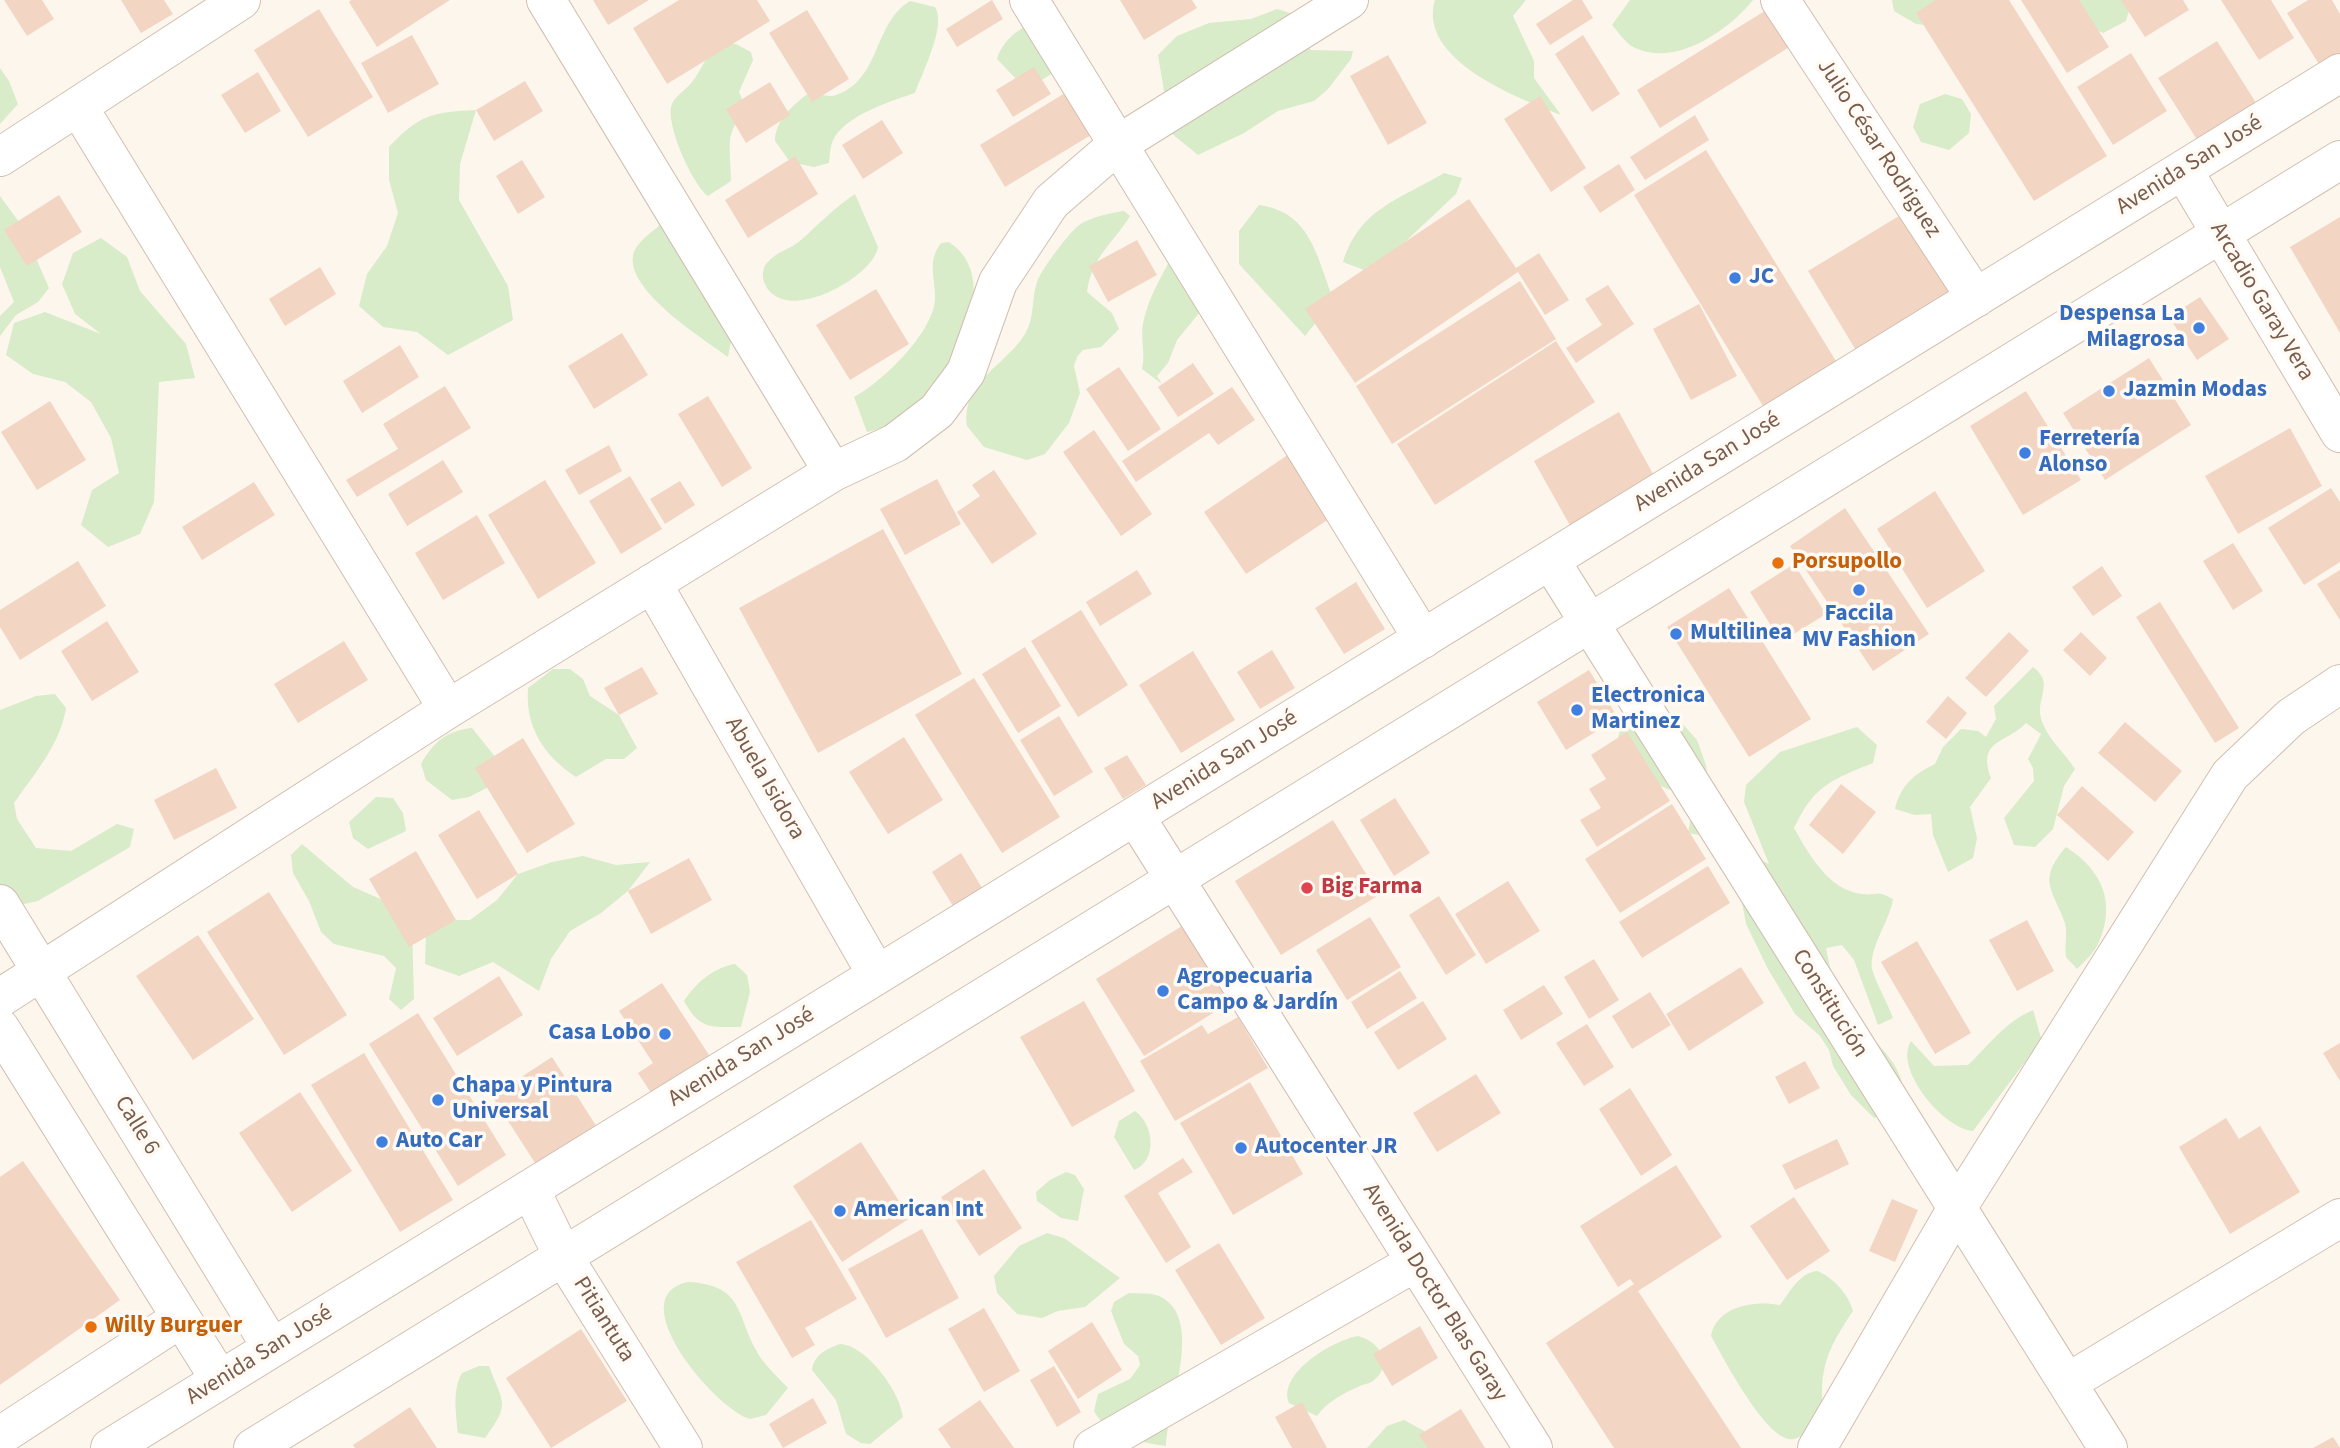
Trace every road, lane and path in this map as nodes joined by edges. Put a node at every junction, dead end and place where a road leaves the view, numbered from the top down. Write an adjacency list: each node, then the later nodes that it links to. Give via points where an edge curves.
1 (241, 0): 7 (street)
2 (546, 0): 15 (street)
3 (1029, 0): 8 (street)
4 (1349, 0): 8 (street)
5 (1780, 0): 13 (street, Julio César Rodriguez)
6 (2340, 73): 11 (street, Avenida San José)
7 (79, 108): 9 (street); 21 (street)
8 (1117, 145): 15 (street, via 1051,202 998,282 967,372 937,411 895,443); 19 (street)
9 (0, 157)
10 (2340, 160): 12 (street)
11 (2183, 170): 12 (street, Arcadio Garay Vera); 13 (street, Avenida San José)
12 (2220, 234): 14 (street, Arcadio Garay Vera); 18 (street)
13 (1976, 298): 16 (street, Avenida San José)
14 (2340, 433)
15 (833, 472): 17 (street)
16 (1550, 560): 18 (street, Constitución); 19 (street, Avenida San José)
17 (652, 583): 21 (street); 26 (street, Abuela Isidora)
18 (1590, 623): 23 (street); 29 (street, Constitución)
19 (1423, 639): 22 (street, Avenida San José)
20 (2340, 684): 29 (street, via 2291,717 2230,775)
21 (448, 709): 25 (street)
22 (1135, 816): 23 (street, Avenida Doctor Blas Garay); 26 (street, Avenida San José)
23 (1174, 879): 31 (street); 32 (street, Avenida Doctor Blas Garay)
24 (0, 904): 25 (street, Calle 6)
25 (42, 972): 27 (street); 34 (street, Calle 6)
26 (877, 975): 28 (street, Avenida San José)
27 (1, 1023): 33 (street)
28 (530, 1189): 31 (street, Pitiantuta); 34 (street, Avenida San José)
29 (1957, 1208): 36 (street, Constitución); 43 (street)
30 (2340, 1218): 36 (street)
31 (564, 1256): 39 (street); 40 (street, Pitiantuta)
32 (1414, 1263): 41 (street); 42 (street, Avenida Doctor Blas Garay)
33 (181, 1318): 35 (street); 37 (street)
34 (272, 1348): 35 (street, Avenida San José)
35 (220, 1380): 38 (street, Avenida San José)
36 (2067, 1383): 44 (street, Constitución)
37 (0, 1436)
38 (110, 1448)
39 (253, 1448)
40 (683, 1448)
41 (1093, 1448)
42 (1533, 1448)
43 (1817, 1448)
44 (2108, 1448)

